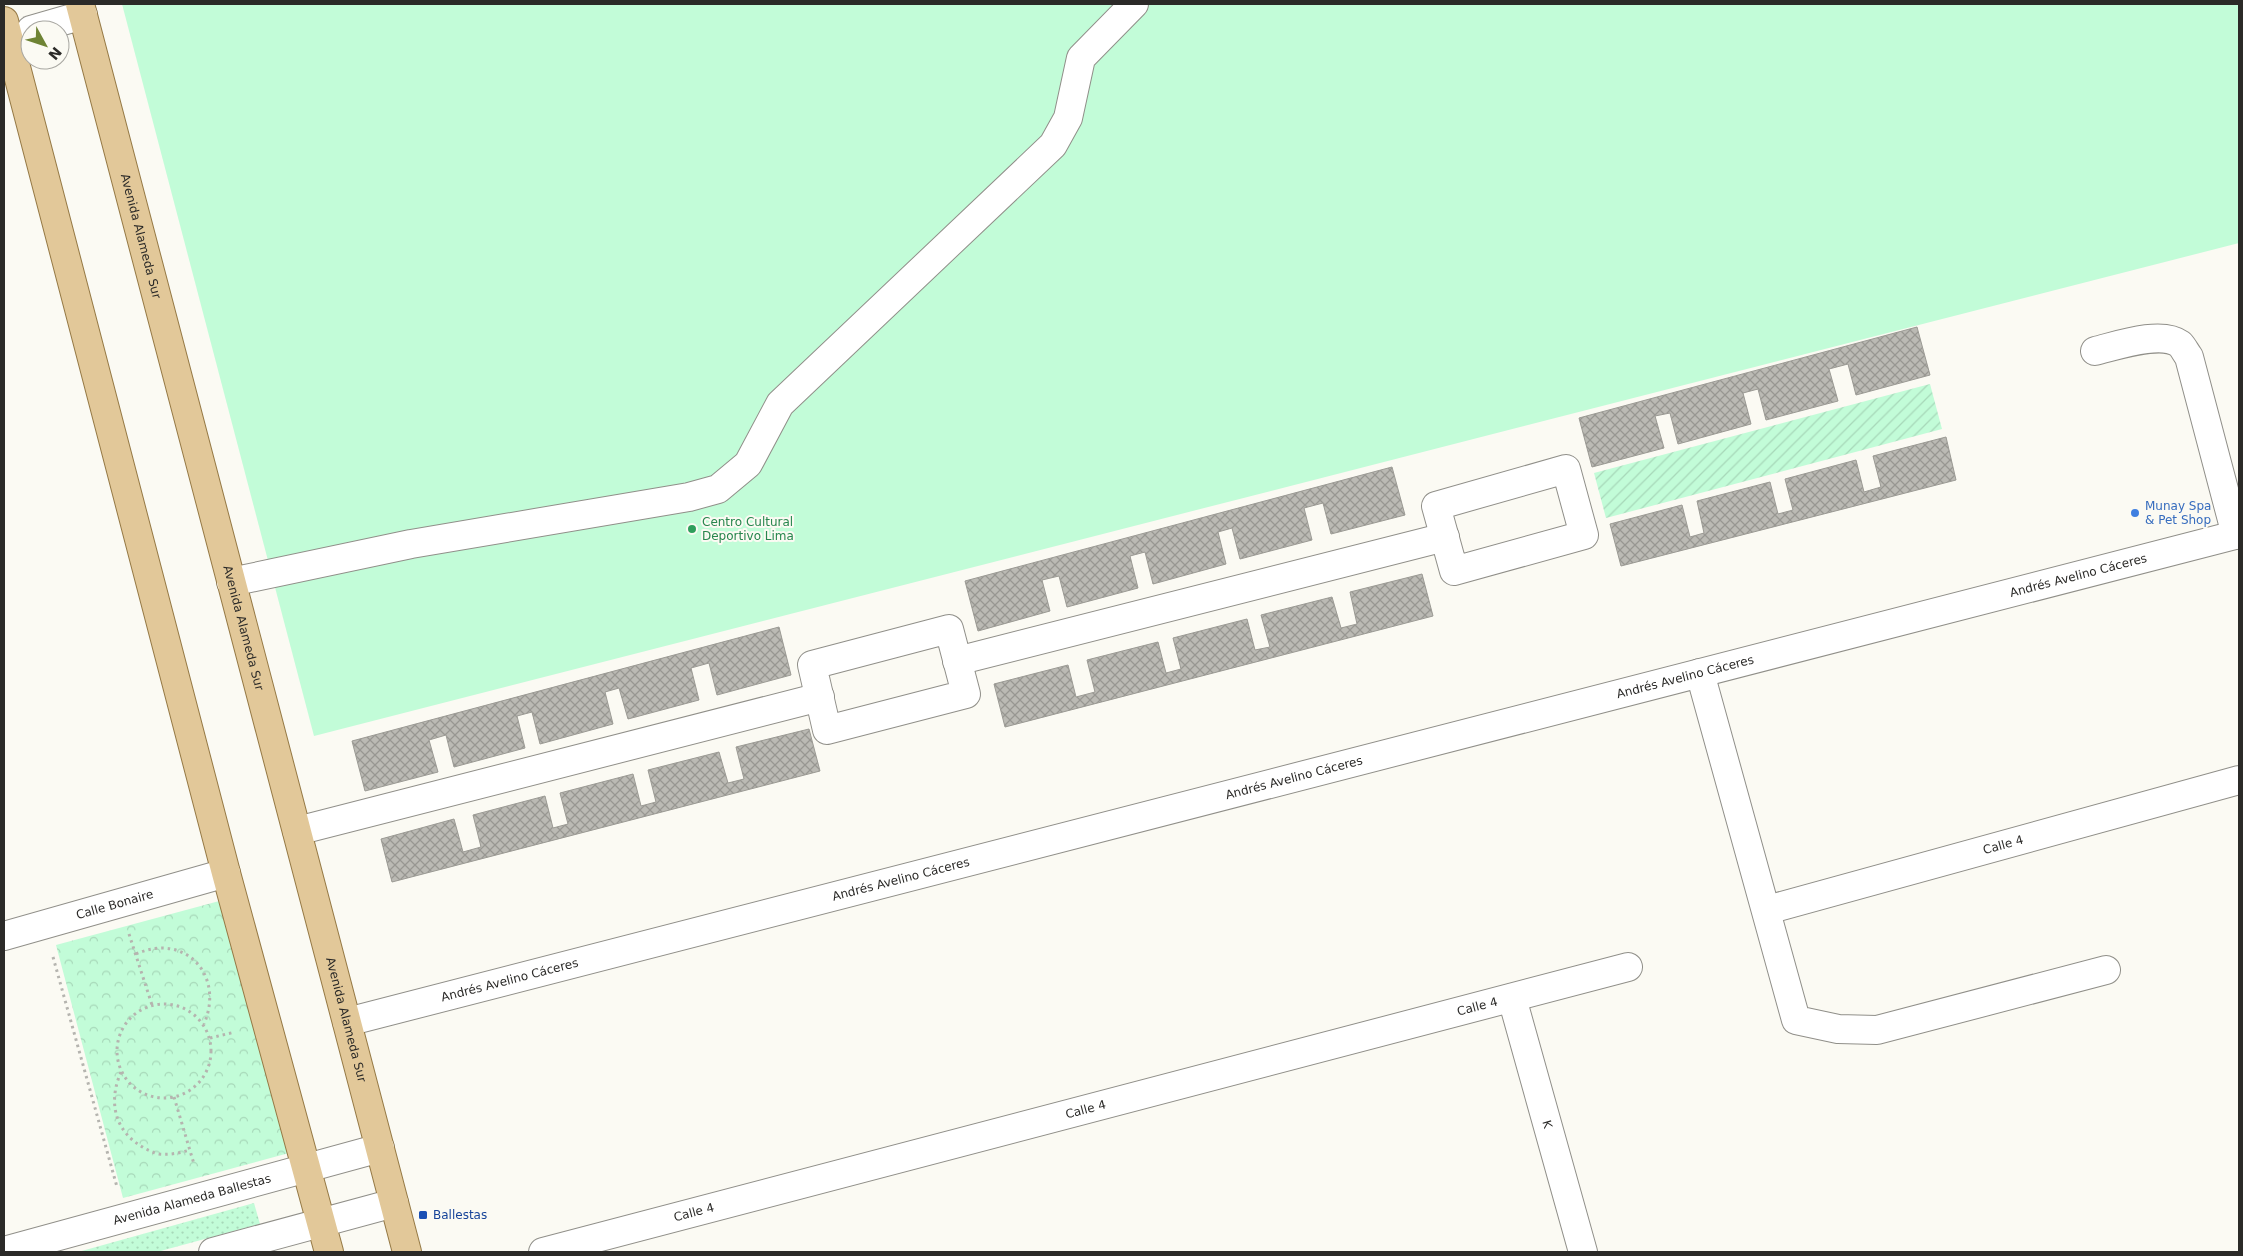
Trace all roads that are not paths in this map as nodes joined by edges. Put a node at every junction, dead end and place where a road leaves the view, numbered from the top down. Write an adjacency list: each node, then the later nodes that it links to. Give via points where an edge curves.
1 (1134, 4): 7 (street, via 1081,58 1068,118 1053,145 780,404 748,464 718,489 689,497 411,544)
2 (82, 9): 3 (street); 7 (main road, Avenida Alameda Sur)
3 (15, 31): 13 (main road)
4 (2095, 351): 5 (street, via 2149,339 2166,339 2180,344 2189,357)
5 (2238, 534): 9 (street, Andrés Avelino Cáceres)
6 (1445, 537): 6 (street, via 1454,571 1584,535 1566,469 1436,506); 8 (street)
7 (232, 582): 12 (main road, Avenida Alameda Sur)
8 (957, 661): 10 (street, via 949,629 812,665); 10 (street, via 966,694 828,730)
9 (1700, 673): 14 (street); 19 (street, Andrés Avelino Cáceres)
10 (820, 697): 12 (street)
11 (2239, 780): 14 (street, Calle 4)
12 (297, 831): 19 (main road, Avenida Alameda Sur)
13 (226, 873): 15 (street, Calle Bonaire); 21 (main road)
14 (1767, 910): 17 (street, via 1796,1020 1838,1029 1877,1030)
15 (4, 936)
16 (1628, 966): 18 (street, Calle 4)
17 (2106, 970)
18 (1512, 998): 28 (street, Calle 4); 29 (street, K)
19 (347, 1022): 20 (main road, Avenida Alameda Sur)
20 (380, 1148): 21 (street, Avenida Alameda Ballestas); 22 (main road, Avenida Alameda Sur)
21 (306, 1168): 23 (main road); 24 (street, Avenida Alameda Ballestas)
22 (394, 1203): 23 (street); 27 (main road, Avenida Alameda Sur)
23 (321, 1222): 25 (street); 26 (main road)
24 (4, 1251)
25 (213, 1252)
26 (329, 1252)
27 (407, 1252)
28 (543, 1252)
29 (1583, 1252)

